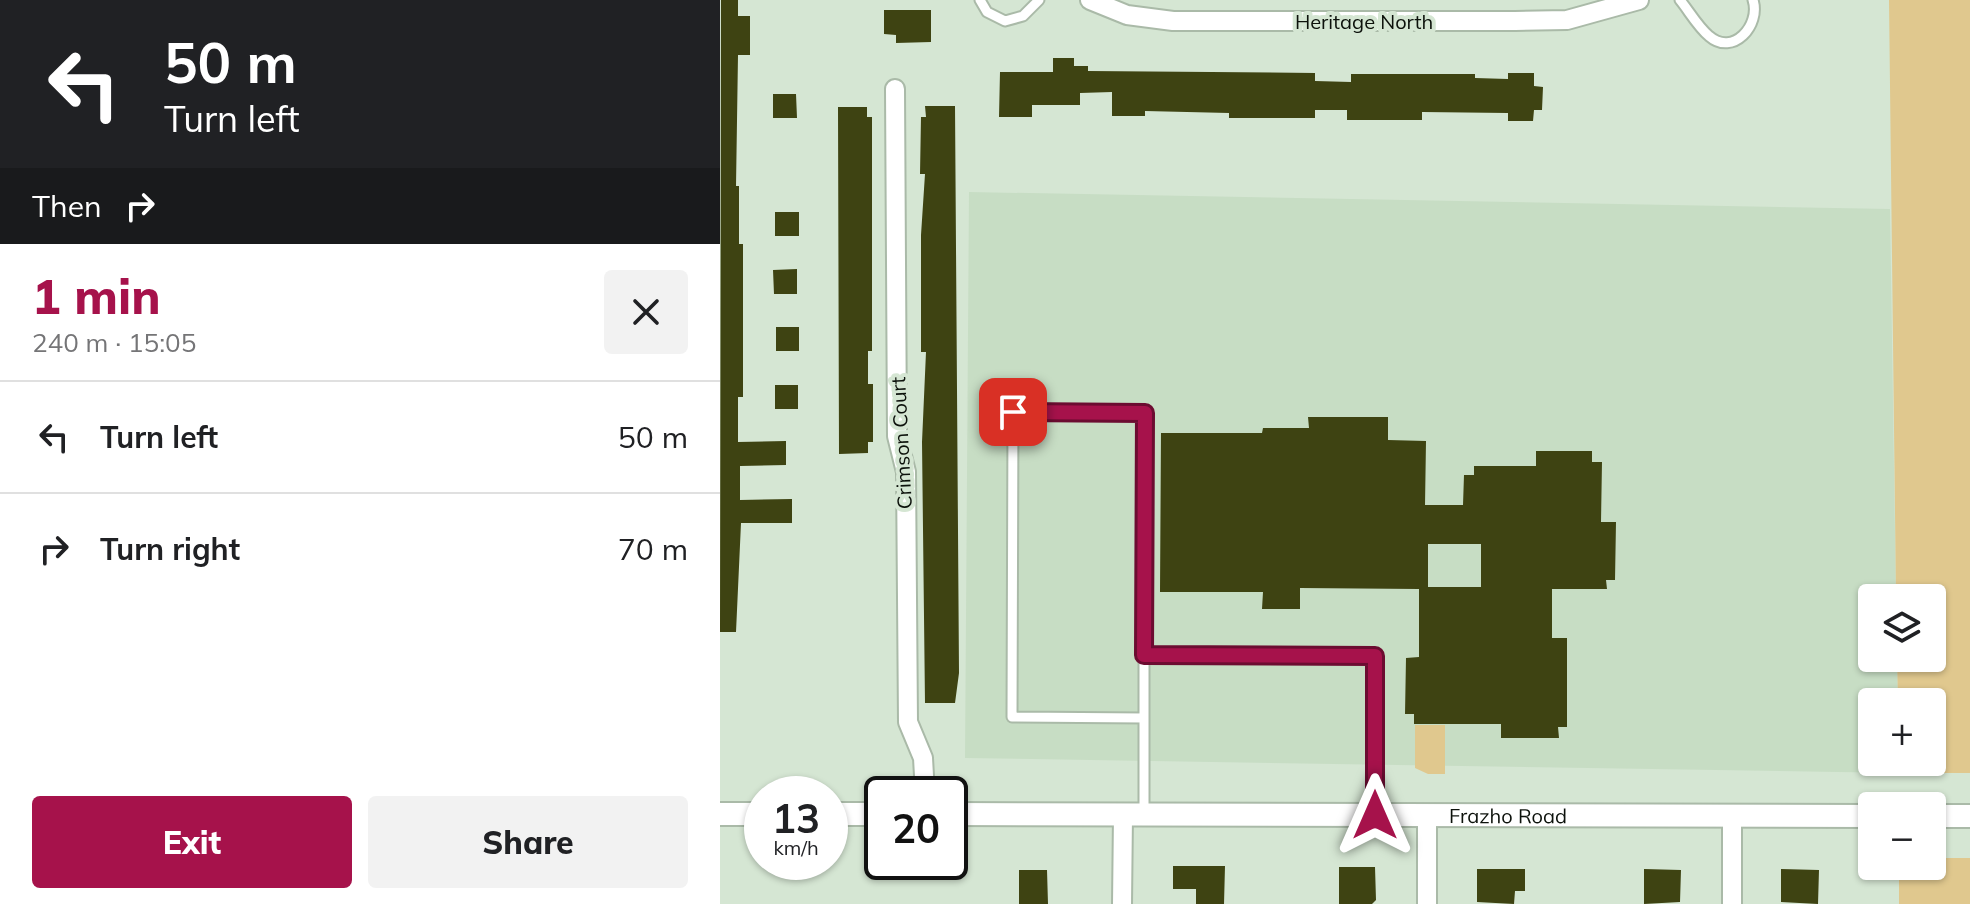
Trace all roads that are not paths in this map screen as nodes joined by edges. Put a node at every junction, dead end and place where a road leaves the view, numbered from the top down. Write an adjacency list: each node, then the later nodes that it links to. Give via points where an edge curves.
1 (980, 0): 2 (lane, via 987,12 1005,21 1023,16)
2 (1039, 0)
3 (1090, 0): 4 (street, Heritage North, via 1127,15 1173,21 1567,20)
4 (1639, 0)
5 (1680, 0): 6 (lane, via 1710,38 1723,41 1742,38 1752,27 1757,13)
6 (1753, 0)
7 (895, 89): 10 (street, Crimson Court, via 897,436 906,472 908,722 923,758)
8 (1144, 655): 9 (lane); 9 (lane, via 1145,413 1013,412 1012,717); 15 (lane, via 1375,656)
9 (1144, 718): 14 (lane)
10 (924, 776)
11 (720, 814): 12 (street)
12 (744, 814)
13 (968, 814): 14 (street, Frazho Road)
14 (1133, 815): 15 (street, Frazho Road); 21 (street)
15 (1375, 815): 16 (street, Frazho Road)
16 (1427, 816): 17 (street, Frazho Road); 22 (street)
17 (1732, 816): 18 (street, Frazho Road); 23 (street)
18 (1858, 816)
19 (1946, 816): 20 (street)
20 (1970, 816)
21 (1122, 904)
22 (1427, 904)
23 (1732, 904)

